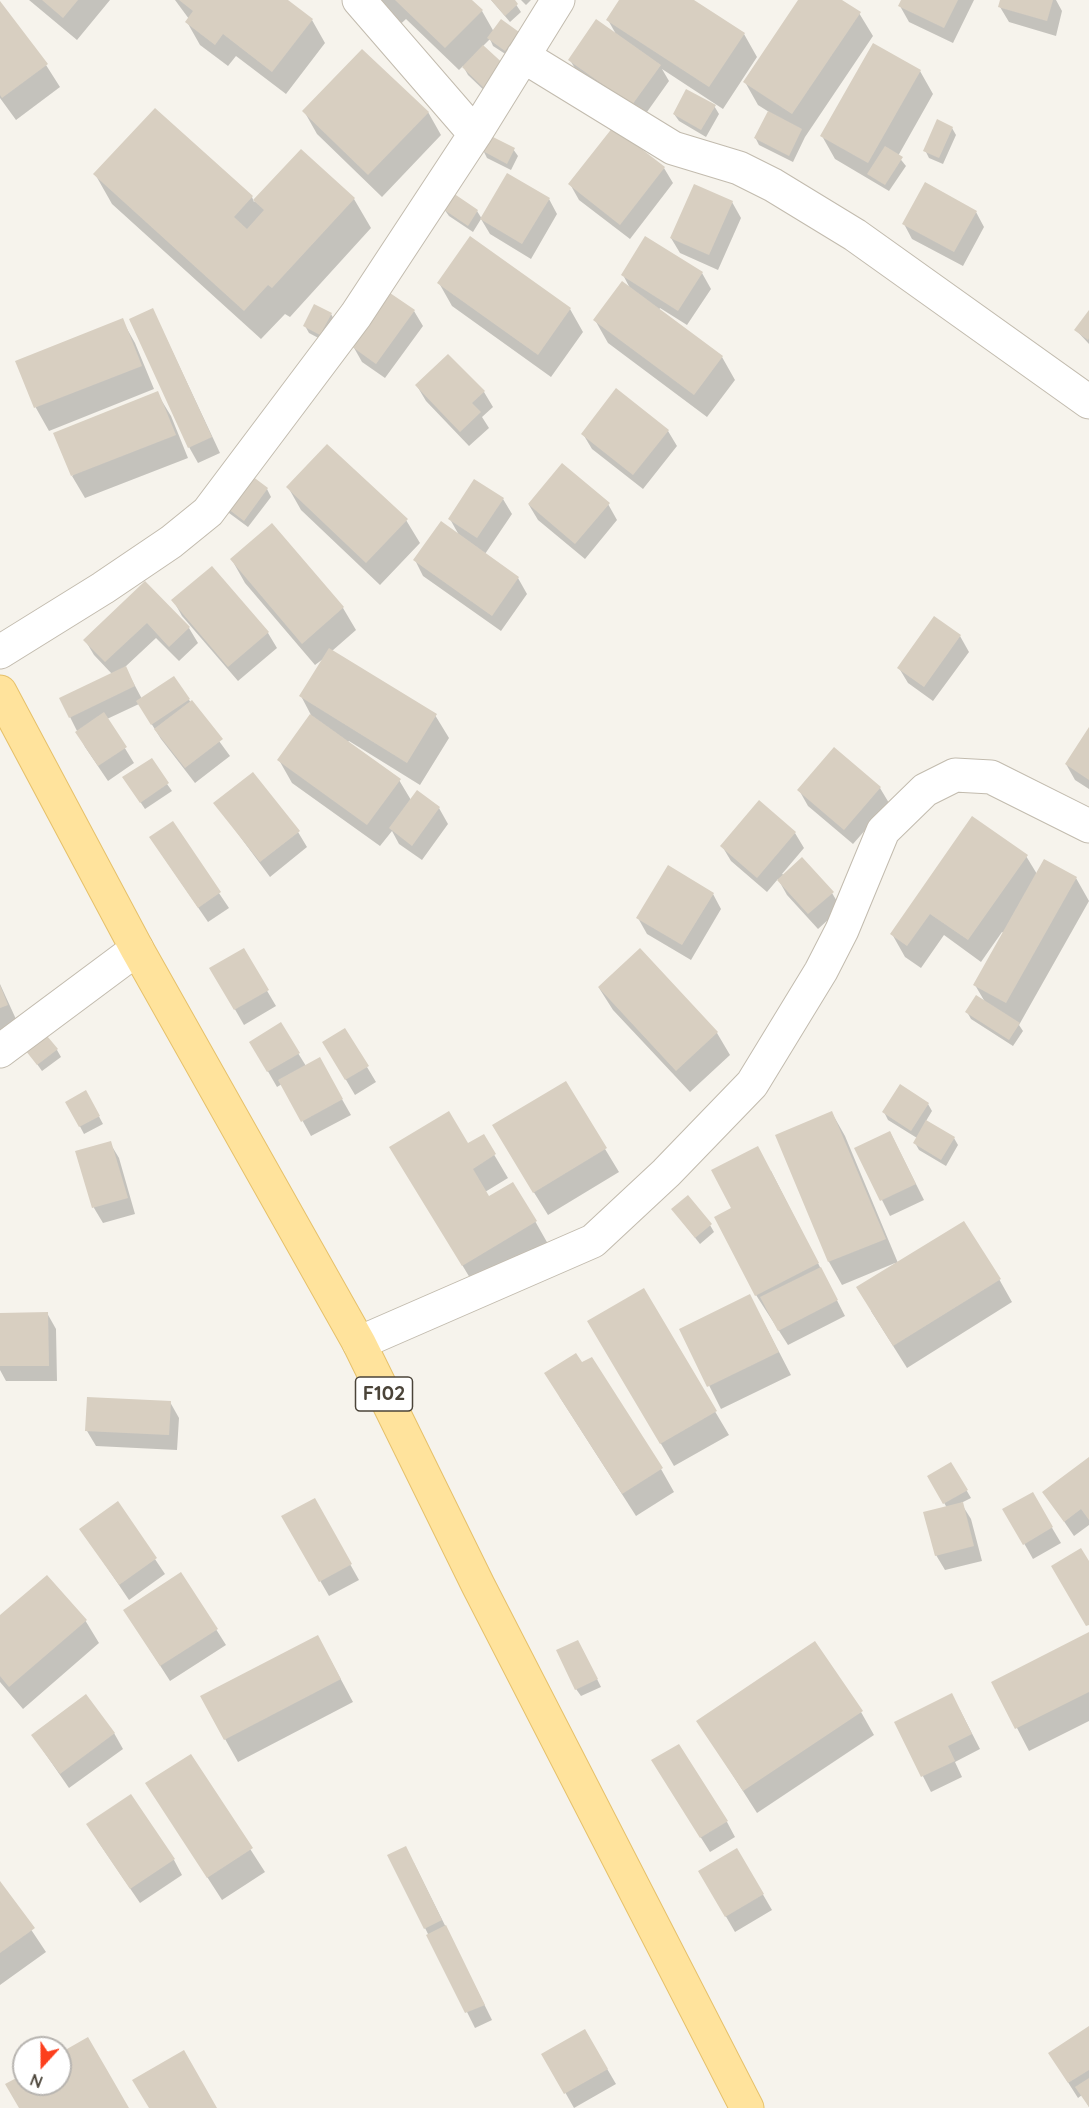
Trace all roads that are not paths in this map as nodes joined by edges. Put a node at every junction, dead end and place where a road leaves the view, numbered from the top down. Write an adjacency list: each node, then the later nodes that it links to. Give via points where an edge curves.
1 (359, 0): 4 (street)
2 (558, 0): 3 (street)
3 (524, 56): 4 (street); 5 (street, via 673,148 739,168 792,196 855,235)
4 (475, 134): 6 (street, via 356,315 208,512 103,588)
5 (1089, 402)
6 (0, 652)
7 (0, 692): 9 (main road, F102)
8 (1089, 826): 11 (street, via 991,777 955,775 925,790 883,831 821,971 752,1084 666,1173 593,1241)
9 (137, 949): 10 (street); 11 (main road, F102)
10 (0, 1051)
11 (359, 1343): 12 (main road, F102, via 483,1596)
12 (747, 2108)

